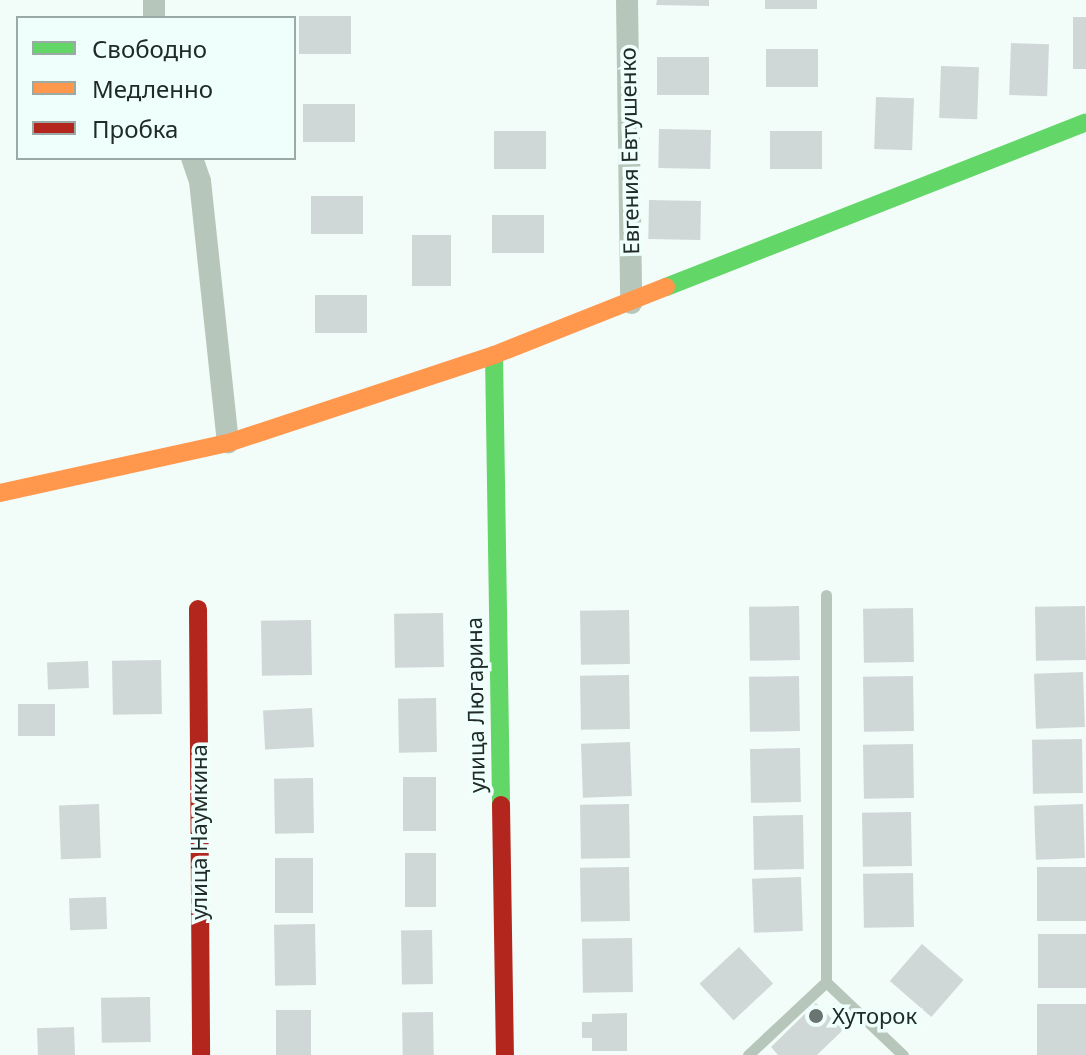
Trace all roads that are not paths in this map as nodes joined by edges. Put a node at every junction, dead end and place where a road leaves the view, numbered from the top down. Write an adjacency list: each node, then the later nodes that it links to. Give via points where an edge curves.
1 (627, 0): 4 (street, Евгения Евтушенко)
2 (1086, 122): 4 (street)
3 (193, 160): 6 (street, via 200,181)
4 (631, 303): 5 (street)
5 (494, 355): 6 (street); 12 (street, улица Люгарина)
6 (228, 443): 7 (street)
7 (0, 493)
8 (826, 595): 10 (lane)
9 (198, 609): 11 (street, улица Наумкина)
10 (826, 982): 13 (lane); 14 (lane)
11 (201, 1055)
12 (505, 1055)
13 (748, 1055)
14 (903, 1055)

